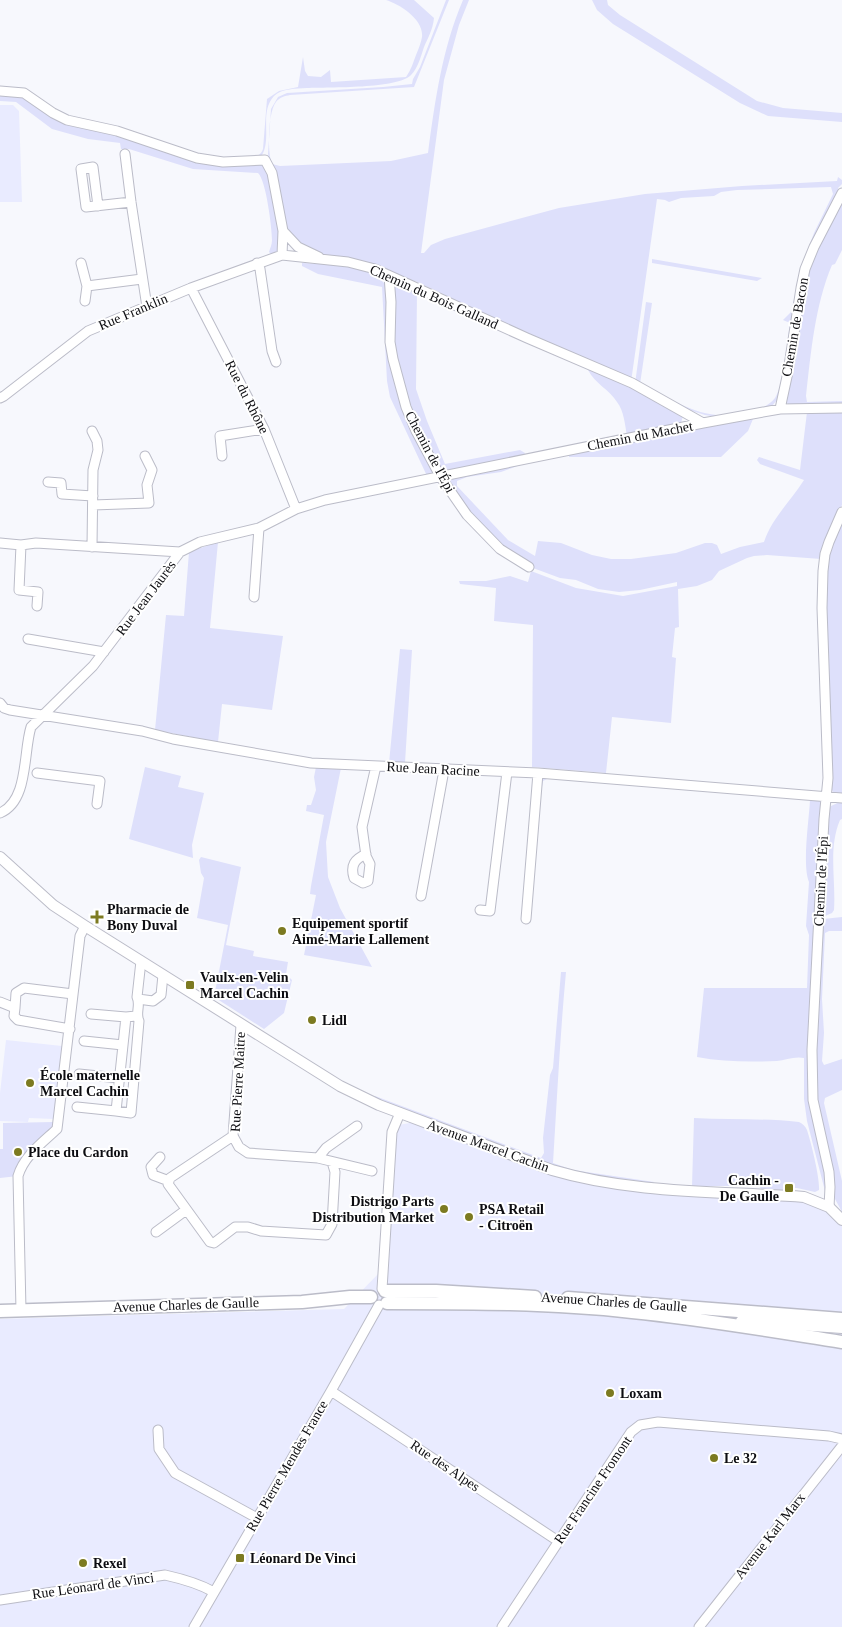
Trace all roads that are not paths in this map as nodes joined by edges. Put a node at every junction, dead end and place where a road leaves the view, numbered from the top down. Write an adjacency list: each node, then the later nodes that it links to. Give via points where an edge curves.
1 (0, 91): 6 (street, via 24,93 67,120 117,131 197,158 223,162 266,160 272,173)
2 (125, 154): 4 (street)
3 (842, 193): 20 (street, Chemin de Bacon, via 806,269)
4 (131, 202): 5 (street); 12 (street)
5 (98, 206)
6 (283, 230): 7 (street); 8 (street, via 298,247)
7 (282, 255): 8 (street, Chemin du Bois Galland); 10 (street, Rue Franklin)
8 (326, 260): 11 (street, Chemin du Bois Galland, via 365,266)
9 (80, 263): 13 (street)
10 (257, 263): 14 (street, Rue Franklin); 17 (street)
11 (389, 276): 21 (street, Chemin du Bois Galland, via 632,384); 26 (street, Chemin de l'Épi, via 393,359 406,407)
12 (142, 279): 13 (street); 16 (street)
13 (87, 286): 15 (street)
14 (191, 288): 16 (street, Rue Franklin); 22 (street, Rue du Rhône)
15 (85, 302)
16 (147, 307): 18 (street, Rue Franklin, via 88,331)
17 (276, 362)
18 (0, 398)
19 (842, 408): 20 (street, Chemin du Machet)
20 (780, 409): 21 (street, Chemin du Machet)
21 (703, 423): 26 (street, Chemin du Machet)
22 (264, 430): 25 (street, via 220,436); 29 (street, Rue du Rhône)
23 (92, 431): 28 (street, via 98,450 93,470)
24 (145, 456): 28 (street, via 152,470 147,485 149,503)
25 (222, 456)
26 (440, 476): 29 (street, Rue Jean Jaurès); 36 (street, Chemin de l'Épi, via 489,540)
27 (48, 482): 28 (street, via 61,483 62,494)
28 (93, 501): 34 (street)
29 (296, 509): 31 (street, Rue Jean Jaurès)
30 (842, 512): 48 (street, Chemin de l'Épi, via 825,554 822,608)
31 (259, 528): 35 (street, Rue Jean Jaurès, via 200,542); 37 (street)
32 (0, 543): 33 (street)
33 (21, 545): 34 (street); 38 (street, via 19,590 38,592)
34 (92, 547): 35 (street)
35 (180, 552): 40 (street, Rue Jean Jaurès)
36 (529, 567)
37 (254, 598)
38 (37, 606)
39 (28, 639): 40 (street)
40 (104, 652): 42 (street, Rue Jean Jaurès)
41 (0, 703): 42 (street, Rue Jean Racine, via 10,710)
42 (41, 715): 43 (street, Rue Jean Racine, via 311,763); 45 (street, Rue Jean Jaurès, via 31,727 28,737)
43 (376, 766): 44 (street, Rue Jean Racine); 52 (street, via 362,827)
44 (444, 770): 46 (street, Rue Jean Racine); 54 (street)
45 (30, 772): 50 (street, via 100,781); 51 (street, Rue Jean Jaurès, via 13,804)
46 (507, 772): 47 (street, Rue Jean Racine); 55 (street, via 490,911)
47 (538, 773): 48 (street, Rue Jean Racine); 56 (street)
48 (827, 797): 49 (street, Rue Jean Racine); 83 (street, Chemin de l'Épi, via 812,1050 813,1100 829,1172)
49 (842, 798)
50 (97, 804)
51 (0, 813)
52 (366, 854)
53 (0, 857): 57 (street, Avenue Marcel Cachin, via 53,905)
54 (421, 896)
55 (480, 910)
56 (526, 919)
57 (85, 926): 58 (street, Avenue Marcel Cachin); 60 (street, via 80,936)
58 (141, 961): 59 (street, Avenue Marcel Cachin); 61 (street)
59 (163, 975): 61 (street, via 161,995 153,1001); 67 (street, Avenue Marcel Cachin)
60 (74, 994): 63 (street, via 24,988 16,993); 68 (street)
61 (138, 999): 65 (street)
62 (0, 1002): 63 (street)
63 (15, 1008): 68 (street, via 16,1019)
64 (91, 1014): 66 (street)
65 (136, 1016): 66 (street); 74 (street, via 140,1021 131,1113)
66 (126, 1017): 70 (street)
67 (241, 1025): 75 (street, Avenue Marcel Cachin, via 340,1086); 77 (street, Rue Pierre Maitre)
68 (70, 1029): 89 (street, via 57,1129 32,1152 18,1176)
69 (84, 1041): 70 (street)
70 (123, 1045): 72 (street)
71 (80, 1074): 72 (street)
72 (119, 1078): 74 (street)
73 (77, 1107): 74 (street)
74 (116, 1111)
75 (400, 1113): 83 (street, Avenue Marcel Cachin, via 580,1178 641,1187 804,1197); 87 (street, via 392,1132)
76 (357, 1126): 79 (street, via 326,1148)
77 (233, 1136): 79 (street, Rue Pierre Maitre, via 239,1147 248,1153); 82 (street)
78 (160, 1158): 82 (street, via 152,1167 152,1175)
79 (318, 1158): 80 (street, Rue Pierre Maitre)
80 (332, 1162): 81 (street, Rue Pierre Maitre); 84 (street, via 335,1172 332,1224 326,1235 261,1231 248,1226 235,1227 214,1243)
81 (372, 1171)
82 (169, 1181): 84 (street)
83 (829, 1207): 85 (street, Avenue Marcel Cachin)
84 (186, 1210): 86 (street)
85 (842, 1220)
86 (156, 1232)
87 (381, 1297): 89 (main road, Avenue Charles de Gaulle); 90 (main road, Avenue Charles de Gaulle, via 545,1305); 91 (main road, Avenue Charles de Gaulle, via 436,1291); 94 (street, Rue Pierre Mendès France)
88 (0, 1310): 89 (main road, Avenue Charles de Gaulle)
89 (21, 1310)
90 (693, 1319): 92 (street, Avenue Charles de Gaulle); 93 (main road, Avenue Charles de Gaulle)
91 (842, 1319)
92 (842, 1328)
93 (842, 1342)
94 (332, 1391): 98 (street, Rue Pierre Mendès France); 99 (street, Rue des Alpes)
95 (158, 1430): 98 (street, via 159,1449 175,1473)
96 (842, 1439): 99 (street, Rue Francine Fromont, via 658,1422 640,1424 631,1432)
97 (842, 1446): 104 (street, Avenue Karl Marx)
98 (258, 1518): 100 (street, Rue Pierre Mendès France)
99 (558, 1541): 103 (street, Rue Francine Fromont)
100 (214, 1592): 101 (street, Rue Léonard de Vinci, via 185,1579 165,1576); 102 (street, Rue Pierre Mendès France)
101 (0, 1600)
102 (194, 1627)
103 (502, 1627)
104 (699, 1627)

